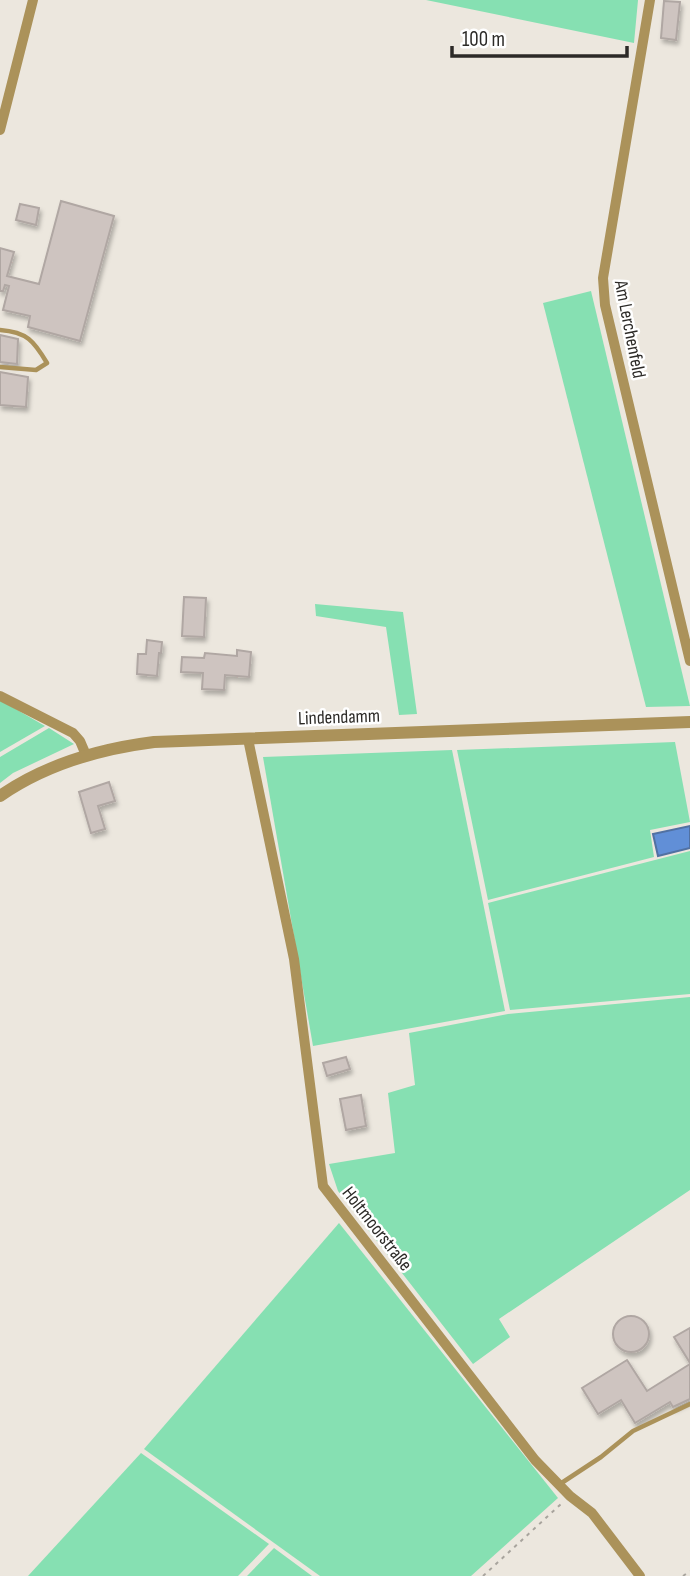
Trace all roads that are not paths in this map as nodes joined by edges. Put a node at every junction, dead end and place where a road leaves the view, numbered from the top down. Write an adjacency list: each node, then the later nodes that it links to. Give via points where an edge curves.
1 (33, 0): 3 (street)
2 (650, 0): 6 (street, Am Lerchenfeld, via 603,278 605,304)
3 (0, 130)
4 (0, 330): 5 (lane, via 15,331 34,342 47,363 36,370)
5 (0, 368)
6 (690, 661)
7 (0, 696): 10 (street, via 73,733)
8 (690, 722): 9 (street, Lindendamm)
9 (248, 739): 10 (street, Lindendamm, via 154,742); 13 (street, Holtmoorstraße, via 294,959 323,1185)
10 (86, 755): 11 (street, Lindendamm)
11 (0, 796)
12 (690, 1404): 13 (lane, via 633,1431)
13 (559, 1485): 14 (street, Holtmoorstraße, via 592,1513)
14 (640, 1576)

